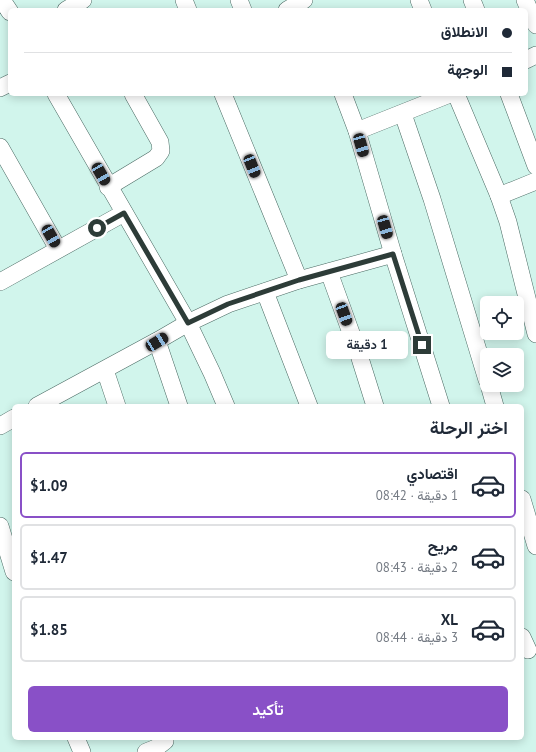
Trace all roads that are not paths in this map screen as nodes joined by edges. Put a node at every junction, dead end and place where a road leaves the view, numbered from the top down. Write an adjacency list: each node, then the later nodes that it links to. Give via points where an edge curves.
1 (2, 0): 7 (street)
2 (304, 0): 6 (street)
3 (525, 0): 8 (street)
4 (83, 3): 5 (street)
5 (71, 8)
6 (290, 8)
7 (8, 9)
8 (536, 25)
9 (57, 96): 21 (street)
10 (134, 96): 21 (street, via 160,142 161,151 156,158)
11 (223, 96): 27 (street)
12 (344, 96): 17 (street)
13 (445, 96): 16 (street)
14 (457, 96): 22 (street)
15 (510, 96): 19 (street)
16 (403, 114): 17 (street); 33 (street)
17 (357, 131): 25 (street)
18 (0, 147): 24 (street)
19 (536, 166)
20 (536, 181): 22 (street)
21 (108, 187): 23 (street)
22 (499, 196): 31 (street, via 510,229)
23 (124, 213): 24 (street); 30 (street)
24 (58, 249): 28 (street)
25 (393, 254): 26 (street); 42 (street)
26 (329, 272): 27 (street); 41 (street)
27 (299, 280): 29 (street)
28 (0, 282)
29 (265, 292): 30 (street, via 228,304); 40 (street)
30 (188, 323): 32 (street); 39 (street)
31 (536, 334)
32 (157, 342): 34 (street); 38 (street)
33 (480, 357)
34 (105, 370): 36 (street); 37 (street)
35 (491, 392): 43 (street)
36 (41, 404)
37 (115, 404)
38 (178, 404)
39 (225, 404)
40 (308, 404)
41 (374, 404)
42 (440, 404)
43 (494, 404)
44 (12, 419): 45 (street)
45 (0, 426)
46 (524, 505): 48 (street)
47 (0, 526): 49 (street)
48 (536, 546)
49 (12, 565)
50 (77, 740): 52 (street)
51 (165, 740): 53 (street)
52 (82, 752)
53 (146, 752)

